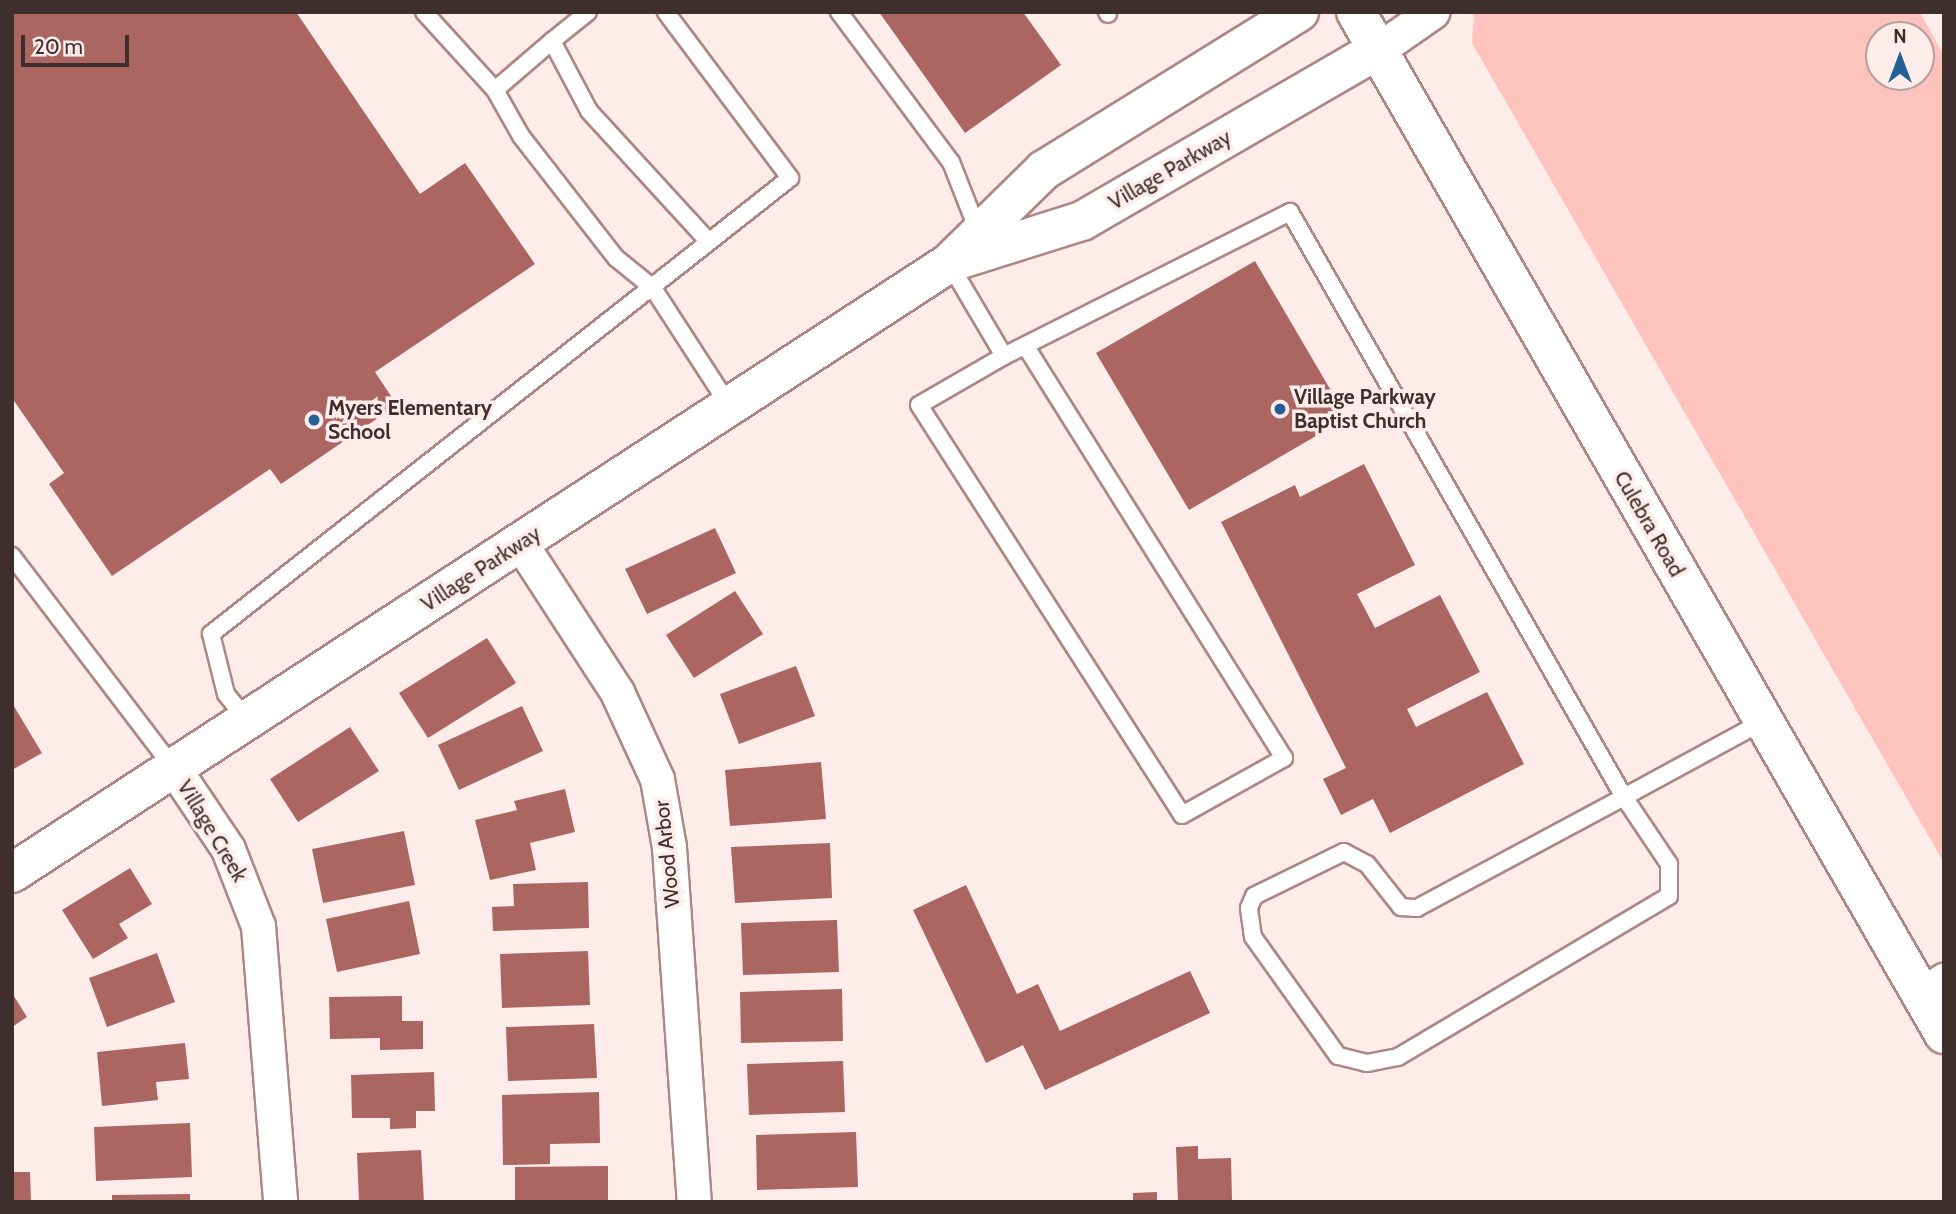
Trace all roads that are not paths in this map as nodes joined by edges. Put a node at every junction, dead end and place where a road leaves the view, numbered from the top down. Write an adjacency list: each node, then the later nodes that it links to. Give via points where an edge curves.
1 (424, 12): 10 (lane)
2 (588, 12): 8 (lane)
3 (666, 12): 11 (lane, via 789,178)
4 (839, 12): 12 (lane, via 951,162)
5 (1299, 12): 12 (street, Village Parkway, via 1044,170)
6 (1356, 12): 9 (street, Culebra Road)
7 (1432, 12): 9 (street)
8 (552, 41): 10 (lane); 11 (lane, via 589,111)
9 (1379, 49): 12 (street, Village Parkway, via 1082,221); 21 (street, Culebra Road)
10 (495, 90): 14 (lane, via 521,136 616,258)
11 (707, 240): 14 (lane)
12 (984, 242): 13 (street, Village Parkway)
13 (949, 263): 16 (lane); 17 (street, Village Parkway)
14 (653, 288): 17 (lane); 20 (lane, via 211,634 226,694)
15 (1025, 345): 16 (lane); 16 (lane, via 1284,758 1182,815 919,405); 23 (lane, via 1290,212)
16 (1004, 356)
17 (730, 407): 18 (street, Village Parkway)
18 (521, 544): 20 (street, Village Parkway); 28 (street, Wood Arbor, via 617,692 657,779 669,847)
19 (12, 556): 22 (lane, Village Creek)
20 (247, 720): 22 (street, Village Parkway)
21 (1762, 722): 23 (lane); 25 (street, Culebra Road)
22 (173, 767): 24 (street, Village Parkway); 27 (street, Village Creek, via 228,849 258,926)
23 (1624, 797): 23 (lane, via 1669,864 1669,896 1398,1057 1367,1063 1338,1056 1253,936 1249,908 1254,897 1344,852 1367,864 1401,907 1417,908)
24 (12, 873)
25 (1931, 988): 26 (street, Culebra Road)
26 (1944, 1034)
27 (279, 1202)
28 (694, 1202)

